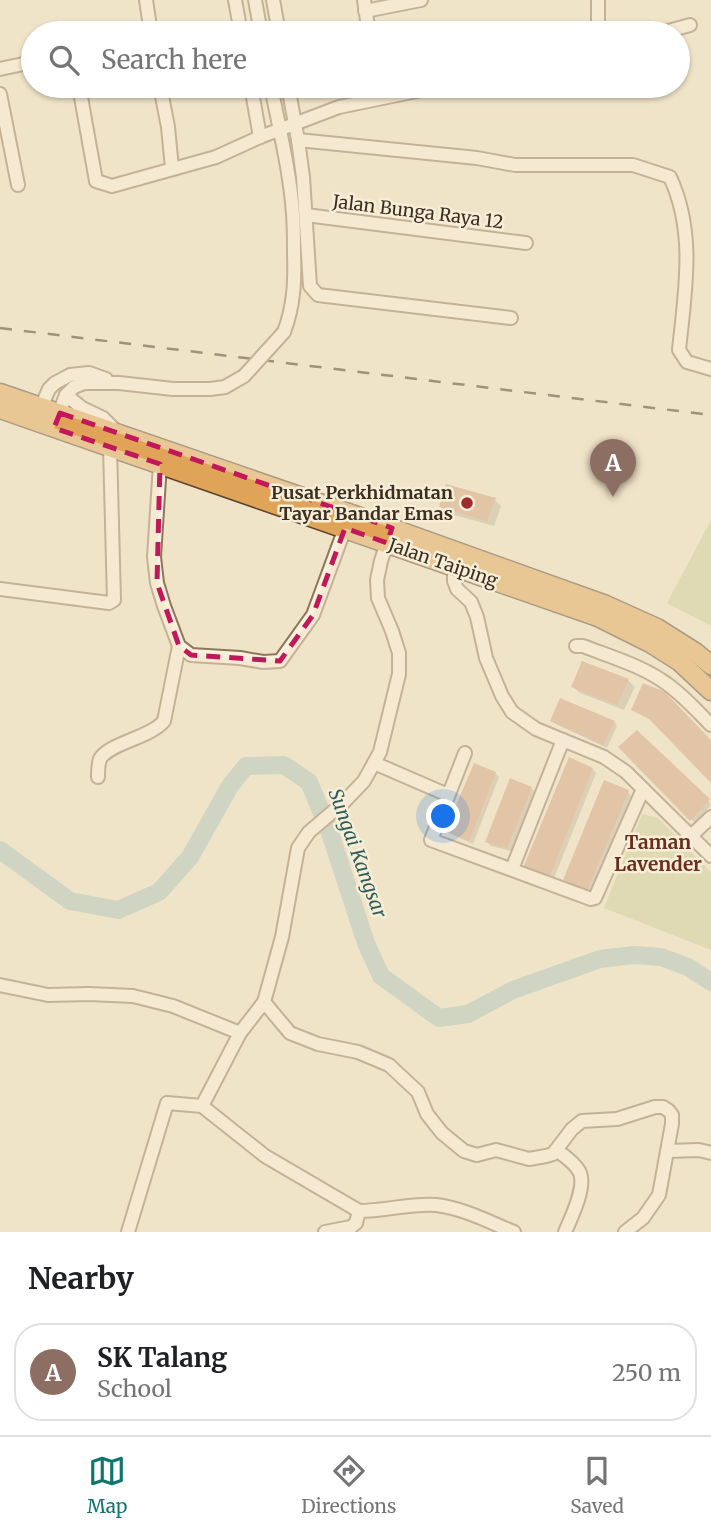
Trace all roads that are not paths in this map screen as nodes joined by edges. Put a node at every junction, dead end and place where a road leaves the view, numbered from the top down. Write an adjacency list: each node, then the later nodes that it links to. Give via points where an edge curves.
1 (146, 0): 8 (street)
2 (235, 0): 9 (street)
3 (255, 0): 10 (street)
4 (273, 0): 11 (street)
5 (421, 0): 7 (street)
6 (598, 0): 12 (street)
7 (364, 5)
8 (149, 21)
9 (239, 21)
10 (259, 21)
11 (277, 21)
12 (598, 21)
13 (21, 65): 14 (street)
14 (0, 69)
15 (0, 94): 27 (street)
16 (81, 98): 26 (street, via 96,181 112,186)
17 (162, 98): 26 (street)
18 (253, 98): 24 (street)
19 (273, 98): 23 (street)
20 (290, 98): 22 (street)
21 (363, 98): 22 (street)
22 (295, 123): 23 (street); 25 (street)
23 (279, 130): 24 (street); 32 (street, bridge, via 293,213 295,273 284,332 244,376 225,387 210,390)
24 (260, 137): 26 (street, via 216,157)
25 (298, 140): 28 (street); 31 (street, via 514,165 633,165 670,177 684,216 688,256 679,350 687,362)
26 (172, 168)
27 (18, 185)
28 (306, 215): 29 (street, Jalan Bunga Raya 12); 30 (street, via 310,286 318,295)
29 (526, 243)
30 (511, 317)
31 (711, 369)
32 (119, 383): 34 (street, via 84,383); 36 (street, via 89,373 70,375 48,389)
33 (0, 393): 36 (highway, Jalan Taiping)
34 (66, 395): 37 (street); 38 (street, via 103,418)
35 (0, 409): 36 (highway, Jalan Taiping)
36 (38, 414): 37 (highway, Jalan Taiping)
37 (57, 420): 38 (highway, Jalan Taiping)
38 (115, 440): 39 (highway, Jalan Taiping); 41 (highway, Jalan Taiping); 43 (street, via 114,600)
39 (160, 464): 40 (highway, Jalan Taiping); 44 (street, via 154,556 157,583)
40 (345, 528): 41 (highway, Jalan Taiping); 44 (street, via 313,615 280,661 191,655)
41 (389, 536): 42 (highway, Jalan Taiping); 46 (highway, Jalan Taiping, via 606,605 657,628); 51 (street, via 377,580 378,598 399,653 399,674)
42 (454, 567): 47 (highway, Jalan Taiping, via 625,629 680,662); 49 (street, via 457,589 471,602 486,658 512,712)
43 (0, 589)
44 (179, 646): 52 (street, via 164,720 156,729 104,755)
45 (576, 646): 48 (street, via 666,683)
46 (711, 665)
47 (711, 691)
48 (711, 725)
49 (563, 740): 53 (street, via 604,757); 58 (street)
50 (465, 753): 54 (street)
51 (374, 763): 54 (street); 60 (street, via 364,781 309,831 298,848 282,937)
52 (97, 777)
53 (643, 789): 56 (street); 58 (street, via 595,898)
54 (448, 795): 58 (street, via 431,840)
55 (711, 817): 56 (street)
56 (691, 836): 57 (street)
57 (711, 856)
58 (512, 869)
59 (0, 985): 61 (street, via 48,995 133,996 173,1006)
60 (264, 1002): 61 (street); 63 (street, via 290,1033 389,1065 418,1092 442,1133 464,1151 496,1150 529,1159)
61 (240, 1033): 62 (street)
62 (202, 1105): 66 (street, via 265,1156); 67 (street, via 167,1103)
63 (556, 1150): 64 (street, via 582,1121 617,1119 663,1107 671,1115); 70 (street, via 574,1165 582,1180)
64 (668, 1151): 65 (street); 71 (street, via 659,1195 643,1218)
65 (711, 1153)
66 (358, 1216): 68 (street, via 351,1227); 69 (street, via 436,1205)
67 (128, 1232)
68 (325, 1232)
69 (514, 1232)
70 (565, 1232)
71 (625, 1232)

